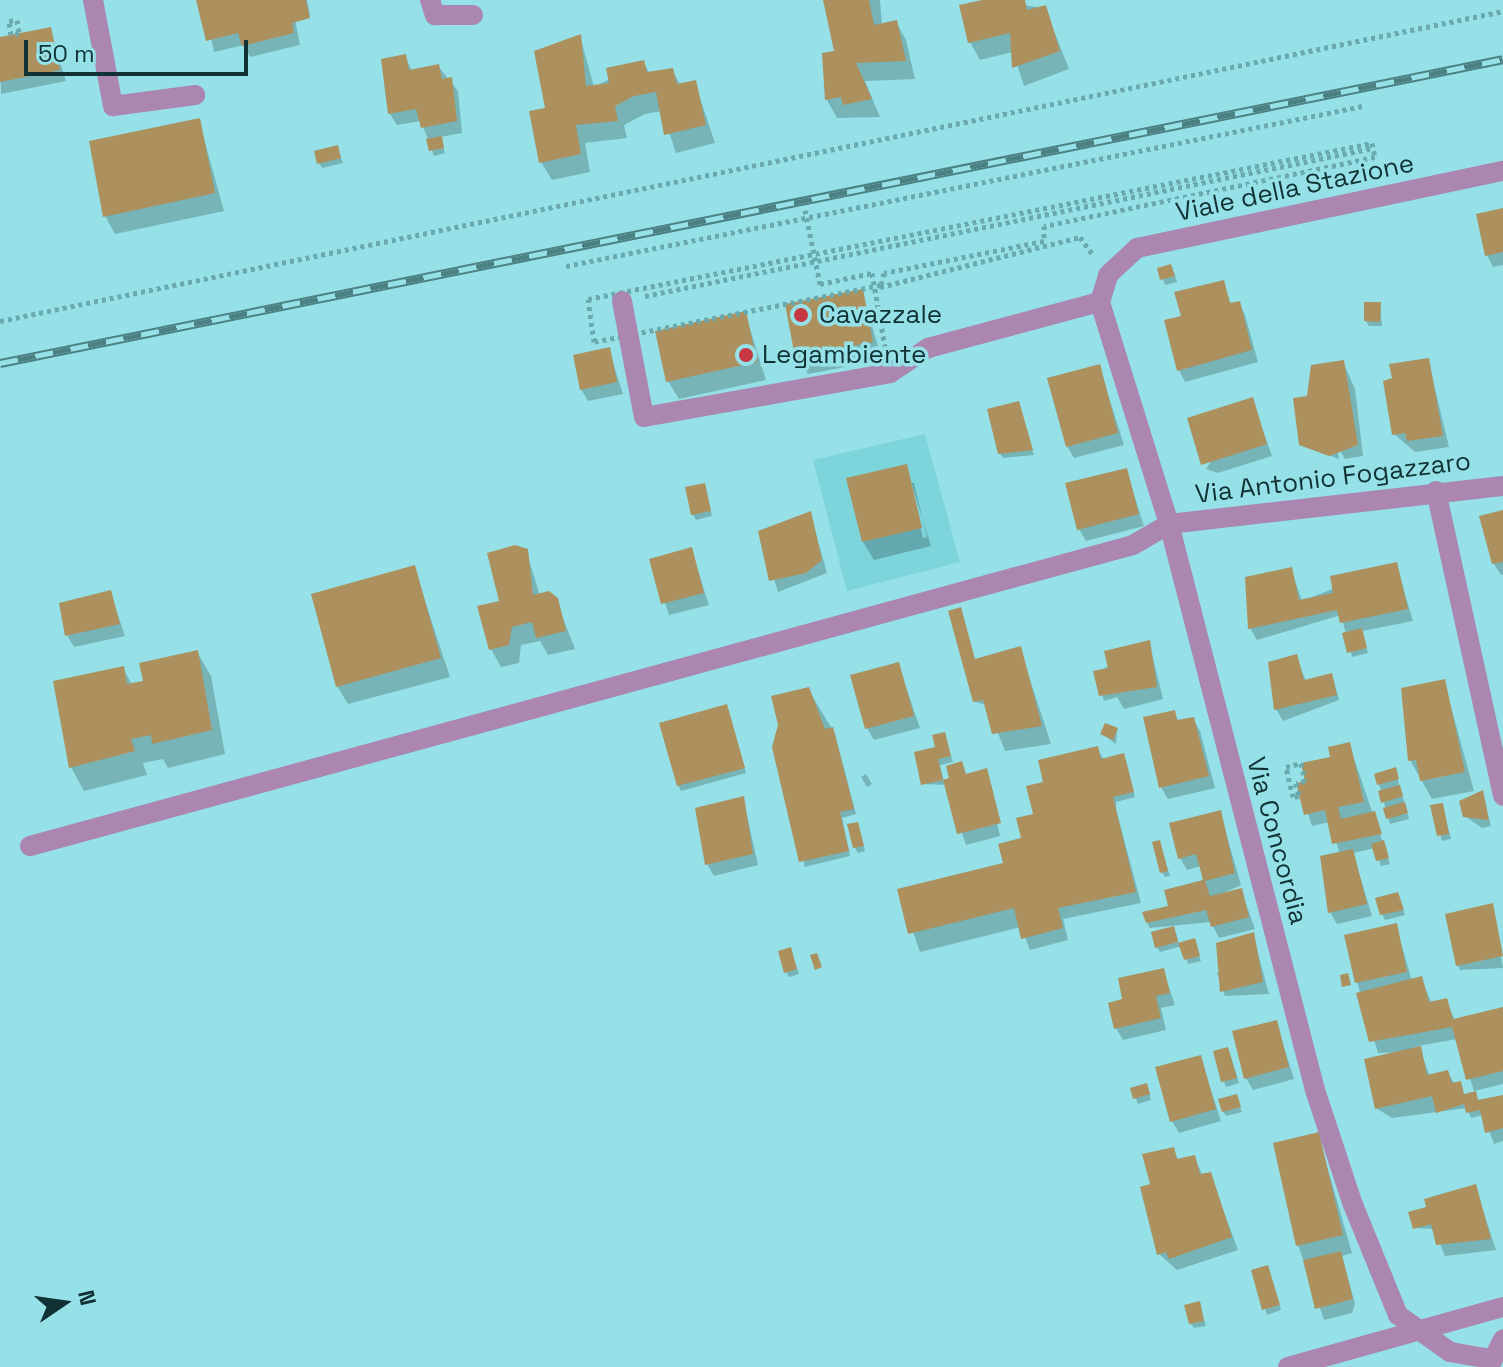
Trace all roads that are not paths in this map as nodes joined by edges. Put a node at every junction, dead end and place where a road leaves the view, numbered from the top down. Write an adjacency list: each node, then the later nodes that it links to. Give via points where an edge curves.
1 (93, 0): 4 (street, via 113,106)
2 (430, 0): 3 (street, via 435,15)
3 (473, 15)
4 (195, 95)
5 (1503, 171): 7 (street, Viale della Stazione, via 1137,248 1108,275)
6 (622, 301): 7 (street, via 644,417 890,373 928,348)
7 (1100, 302): 10 (street, Via Concordia)
8 (1503, 486): 9 (street, Via Antonio Fogazzaro)
9 (1436, 491): 10 (street, Via Antonio Fogazzaro); 11 (street)
10 (1169, 524): 12 (street, via 1133,545); 14 (street, Via Concordia, via 1315,1090 1398,1315)
11 (1503, 796)
12 (30, 846)
13 (1503, 1307): 14 (street)
14 (1423, 1332): 16 (street, Via Concordia, via 1450,1352); 17 (street)
15 (1503, 1339): 16 (street)
16 (1490, 1363)
17 (1288, 1367)

